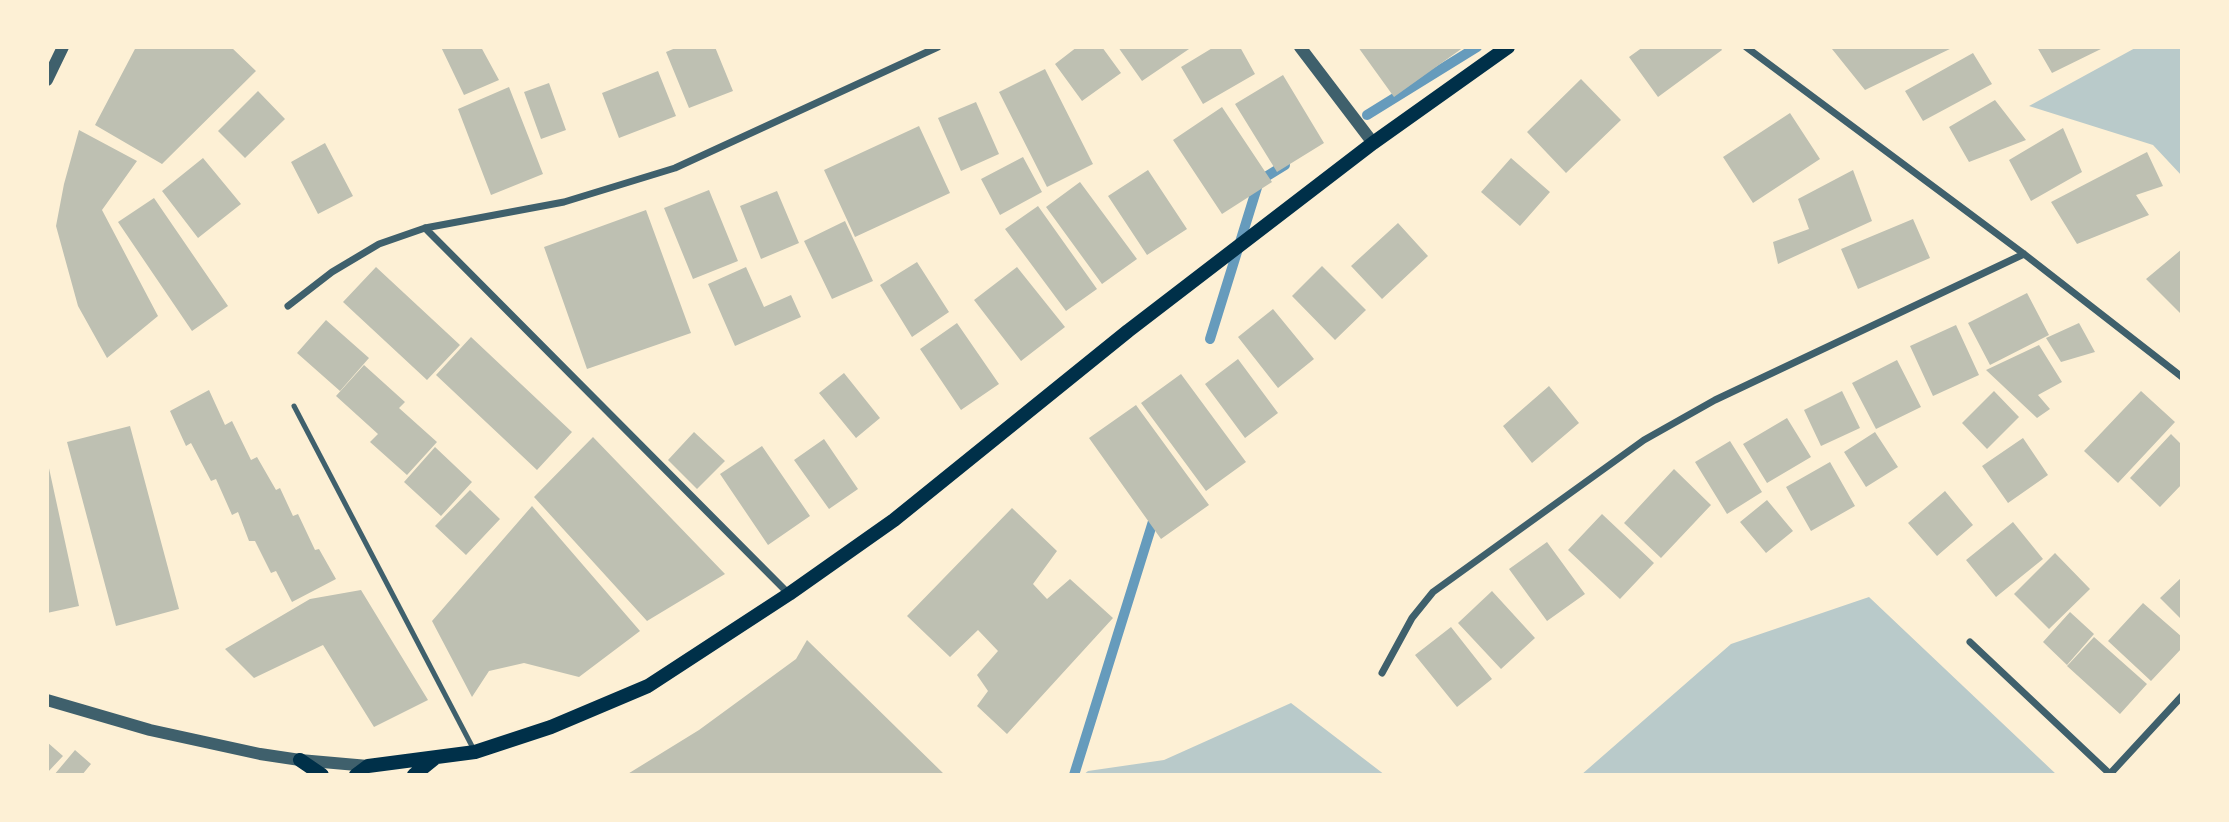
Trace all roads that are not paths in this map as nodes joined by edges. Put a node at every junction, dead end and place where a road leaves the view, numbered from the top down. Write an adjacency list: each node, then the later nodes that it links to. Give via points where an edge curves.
1 (63, 47): 6 (street)
2 (938, 47): 8 (street, via 674,168 564,202)
3 (1300, 47): 7 (street)
4 (1508, 47): 7 (main road)
5 (1746, 47): 9 (street)
6 (47, 80)
7 (1373, 143): 13 (main road, via 1128,331 894,520)
8 (425, 228): 10 (street, via 379,244); 13 (street)
9 (2024, 254): 11 (street); 15 (street, via 1715,400 1644,440 1433,592 1412,618)
10 (288, 306)
11 (2181, 375)
12 (294, 406): 18 (lane)
13 (789, 594): 18 (main road, via 648,686 551,727)
14 (1970, 642): 22 (street)
15 (1382, 673)
16 (2182, 696): 22 (street)
17 (47, 700): 20 (street, via 162,732)
18 (475, 752): 19 (main road)
19 (437, 757): 21 (main road); 24 (main road)
20 (300, 760): 21 (street); 23 (main road)
21 (362, 770)
22 (2110, 774)
23 (322, 775)
24 (414, 775)

